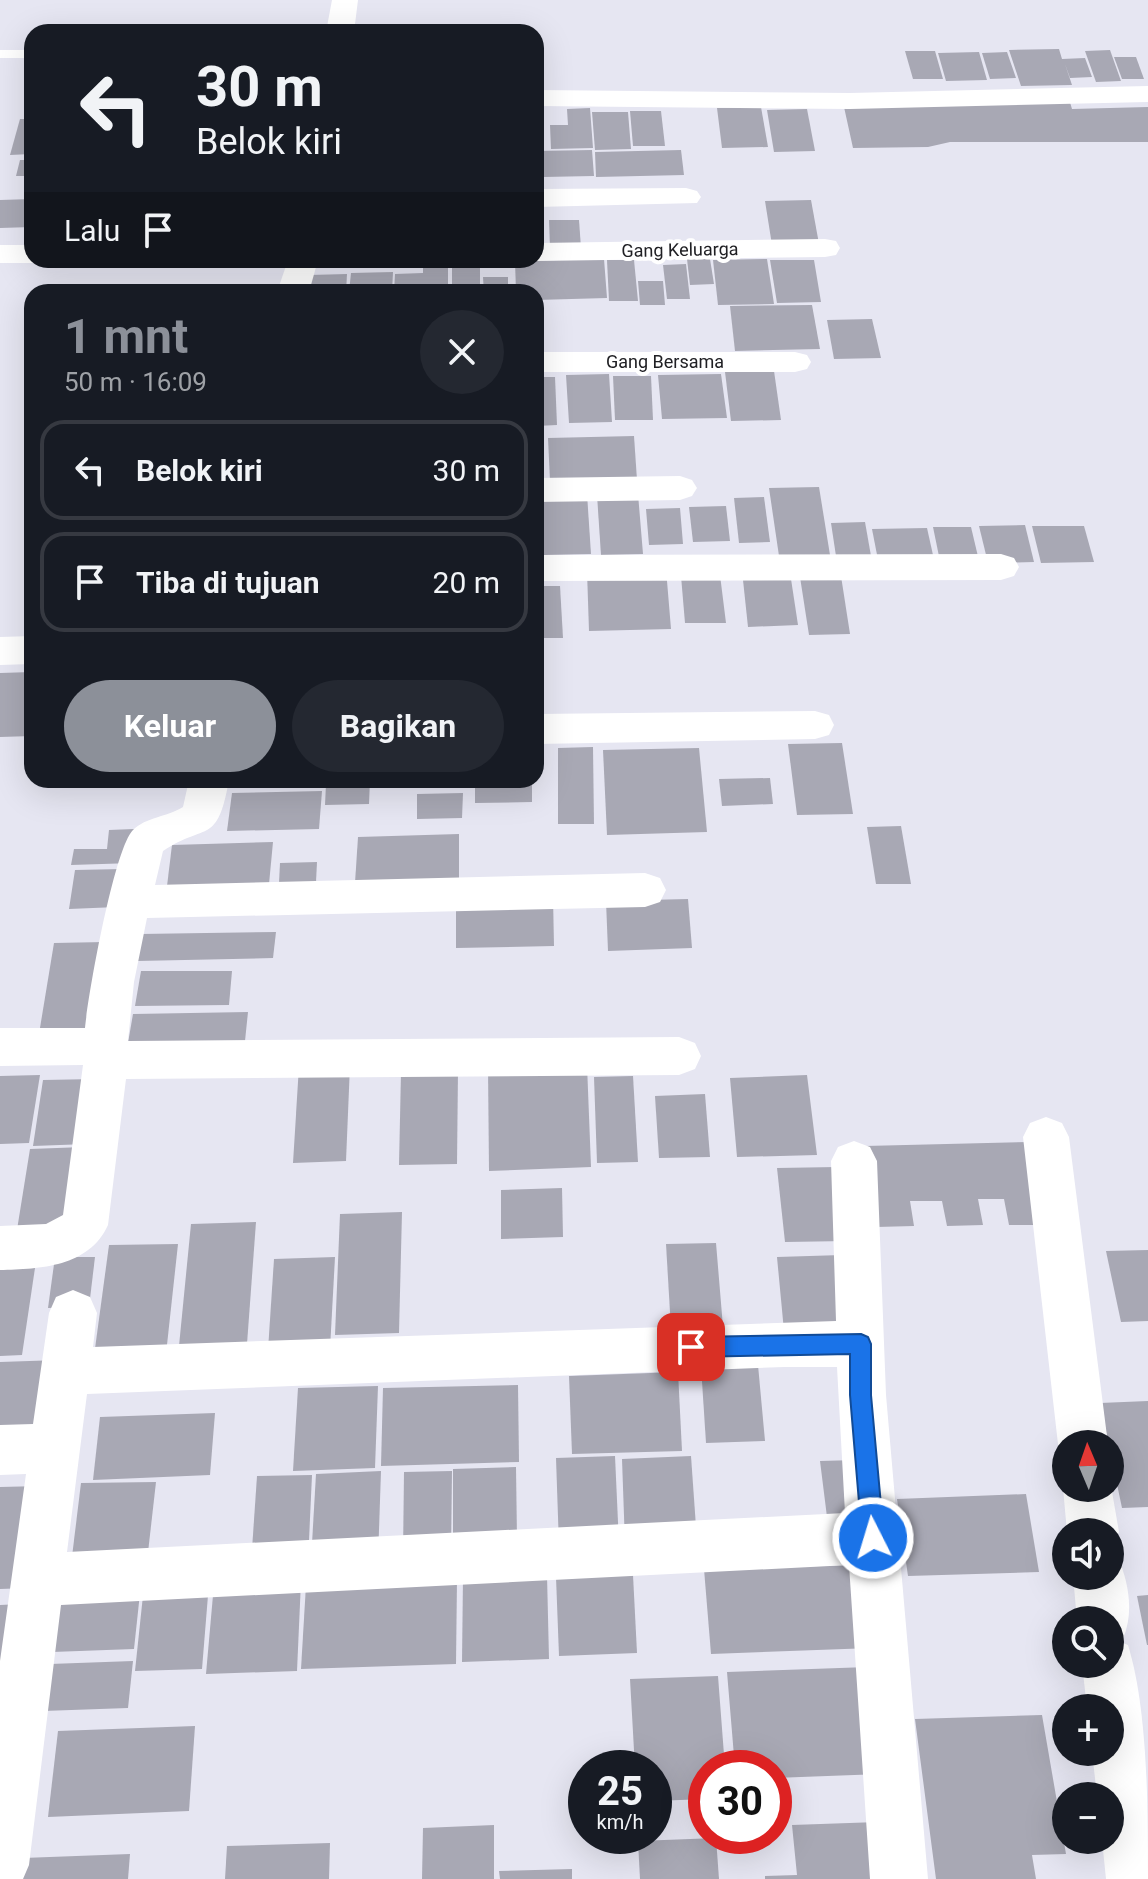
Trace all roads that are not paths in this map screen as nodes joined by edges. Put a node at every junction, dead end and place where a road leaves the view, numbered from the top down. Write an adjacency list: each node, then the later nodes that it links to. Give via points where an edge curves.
1 (345, 0): 2 (street)
2 (341, 24)
3 (0, 54): 4 (lane)
4 (24, 54)
5 (1148, 94): 6 (street, via 850,101)
6 (544, 98)
7 (686, 197): 8 (street)
8 (544, 198)
9 (825, 248): 10 (street, Gang Keluarga)
10 (544, 252)
11 (0, 254): 12 (street)
12 (24, 254)
13 (544, 362): 14 (street, Gang Bersama)
14 (795, 362)
15 (680, 488): 16 (street)
16 (544, 490)
17 (1001, 567): 18 (street)
18 (544, 568)
19 (24, 650): 20 (street)
20 (0, 651)
21 (815, 725): 22 (street)
22 (544, 729)
23 (207, 788): 25 (street, via 202,811 194,819 146,841)
24 (645, 890): 25 (street)
25 (131, 902): 27 (street)
26 (0, 1047): 27 (street)
27 (106, 1053): 28 (street); 31 (street, via 85,1225 64,1242)
28 (679, 1056)
29 (1046, 1137): 35 (street)
30 (854, 1161): 33 (street)
31 (0, 1248)
32 (73, 1313): 34 (street)
33 (861, 1344): 34 (street); 38 (street)
34 (65, 1371): 36 (street)
35 (1081, 1430)
36 (53, 1448): 37 (street); 39 (street)
37 (0, 1450)
38 (873, 1538): 39 (street); 43 (street)
39 (37, 1580): 41 (street)
40 (1111, 1678): 44 (street)
41 (10, 1711): 42 (street)
42 (0, 1865)
43 (899, 1879)
44 (1135, 1879)

